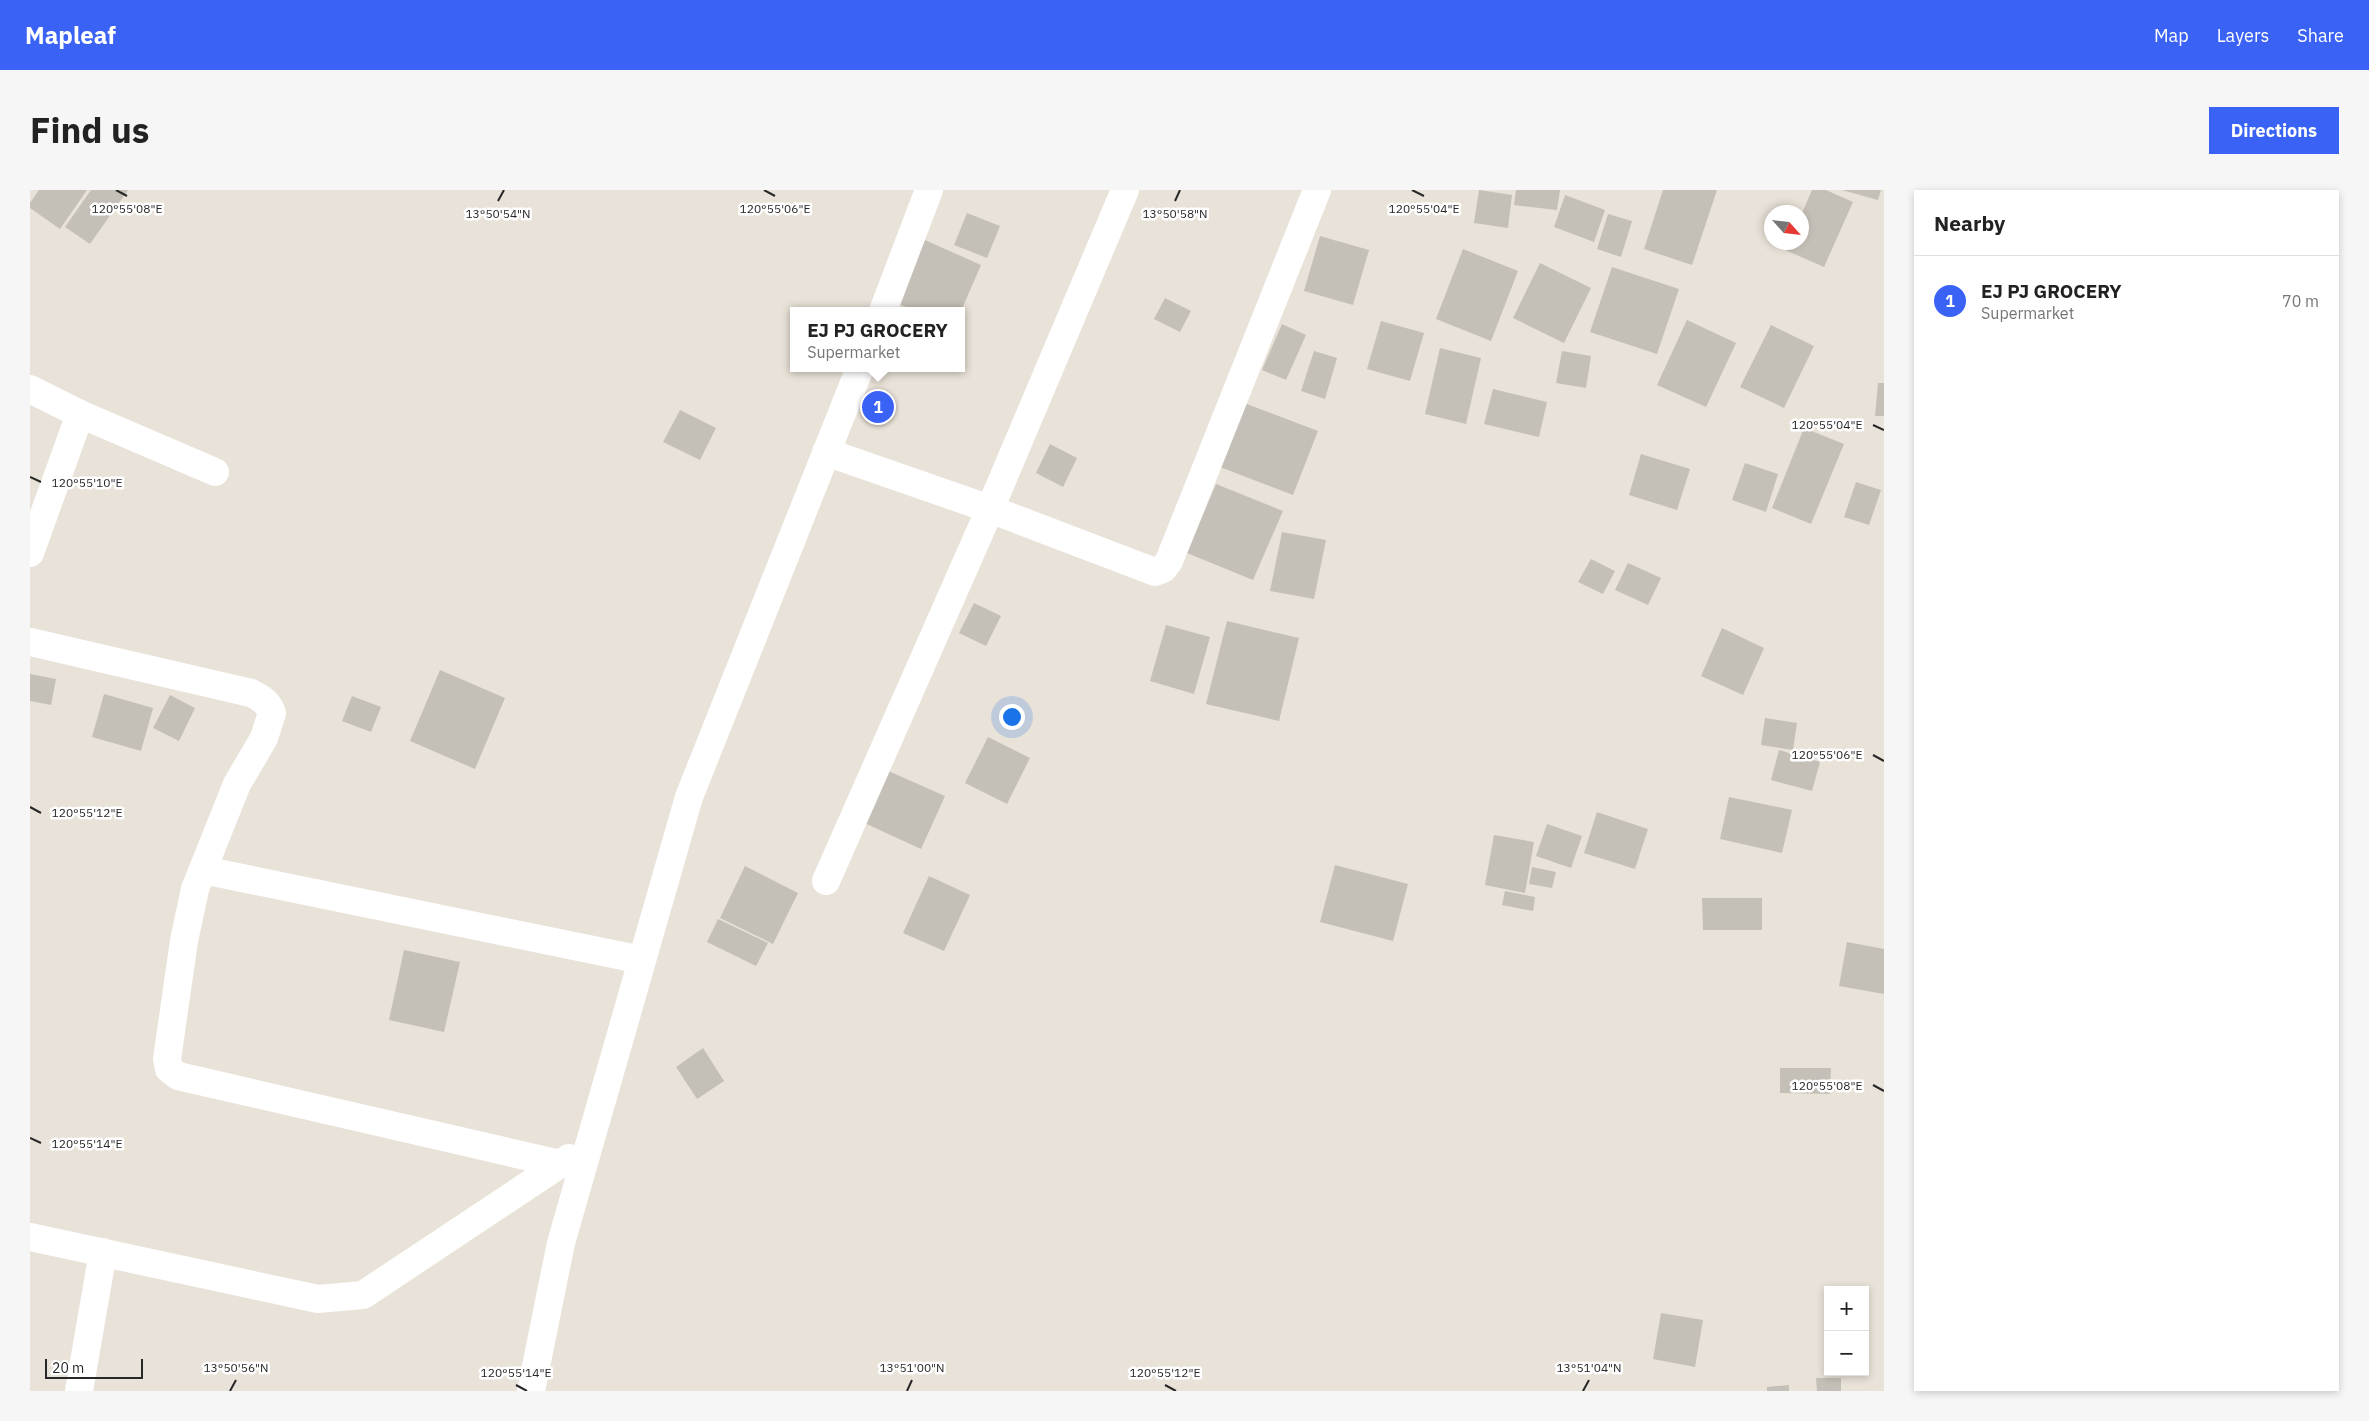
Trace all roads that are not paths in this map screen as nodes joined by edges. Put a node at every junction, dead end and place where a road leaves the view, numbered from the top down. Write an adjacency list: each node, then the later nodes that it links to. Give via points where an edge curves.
1 (929, 190): 4 (street)
2 (1125, 190): 10 (street)
3 (1317, 190): 10 (street, via 1169,561 1163,569 1155,572)
4 (885, 307)
5 (858, 372): 8 (street)
6 (30, 389): 7 (street)
7 (80, 414): 9 (street); 11 (street)
8 (826, 452): 10 (street); 15 (street, via 689,797)
9 (215, 472)
10 (990, 509): 14 (street)
11 (30, 553)
12 (30, 642): 13 (street, via 251,693 269,706 272,713 264,738 237,784)
13 (203, 870): 15 (street); 17 (street, via 184,941 167,1060 169,1070 178,1076)
14 (826, 881)
15 (642, 960): 16 (street)
16 (589, 1145): 17 (street); 21 (street, via 561,1243)
17 (560, 1164): 19 (street, via 362,1295 318,1299)
18 (30, 1237): 19 (street)
19 (103, 1252): 20 (street)
20 (79, 1391)
21 (531, 1391)

